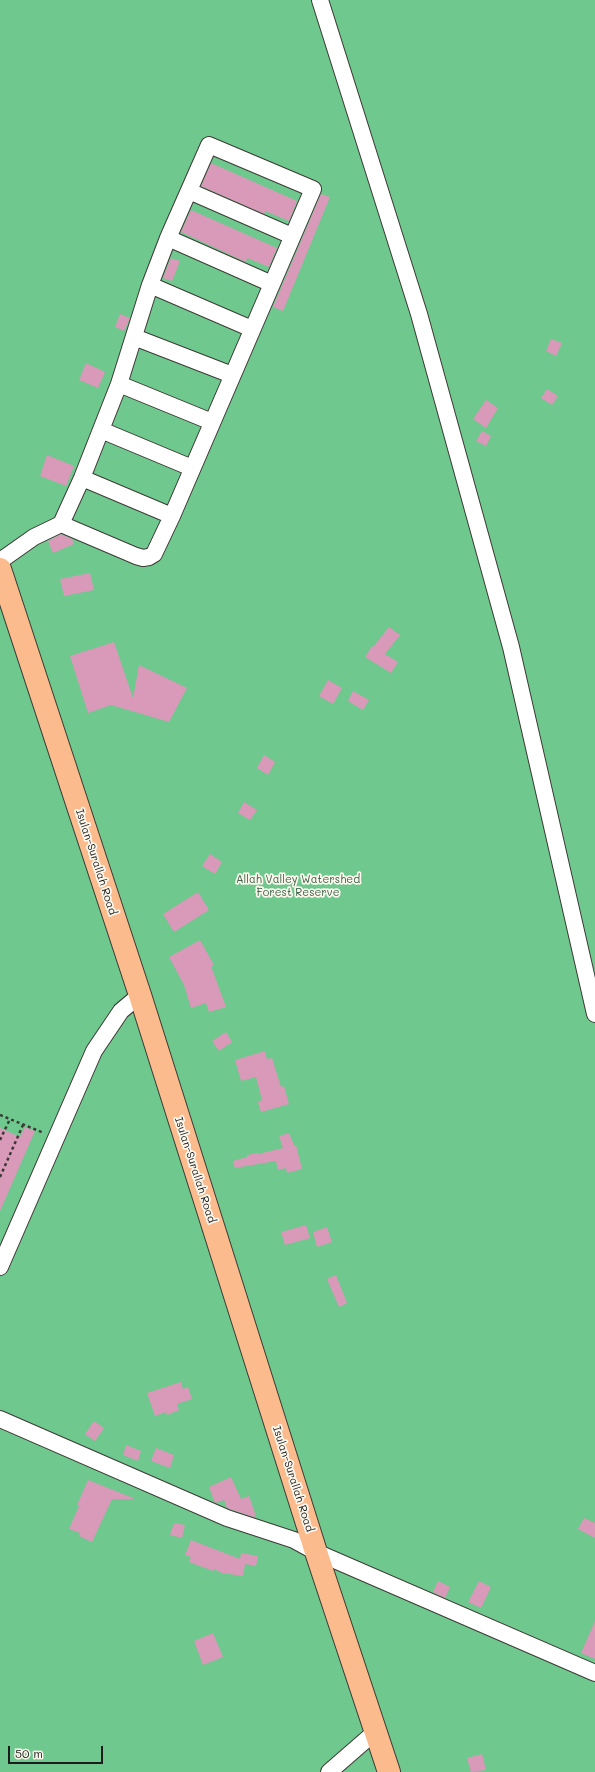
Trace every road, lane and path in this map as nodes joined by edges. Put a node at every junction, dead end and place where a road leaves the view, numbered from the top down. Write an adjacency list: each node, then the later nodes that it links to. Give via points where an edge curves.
1 (320, 0): 20 (street, via 419,314 511,647)
2 (189, 191): 3 (street); 3 (street, via 209,145 313,189); 4 (street)
3 (292, 236): 5 (street)
4 (168, 238): 5 (street); 6 (street)
5 (272, 284): 7 (street)
6 (150, 285): 7 (street); 8 (street)
7 (252, 329): 9 (street)
8 (134, 337): 9 (street); 10 (street)
9 (232, 375): 11 (street)
10 (119, 384): 11 (street); 12 (street)
11 (212, 422): 13 (street)
12 (101, 430): 13 (street); 14 (street)
13 (192, 468): 15 (street)
14 (82, 478): 15 (street); 16 (street)
15 (172, 516): 16 (street, via 154,554 143,558)
16 (61, 524): 17 (street, via 34,537)
17 (0, 561)
18 (0, 569): 19 (highway, Isulan-Surallah Road)
19 (140, 995): 24 (street, via 121,1011 94,1051); 29 (highway, Isulan-Surallah Road)
20 (595, 1014)
21 (0, 1115): 22 (path)
22 (10, 1119): 23 (path); 25 (path)
23 (23, 1125): 24 (path); 26 (path)
24 (55, 1138): 27 (street)
25 (0, 1140)
26 (0, 1176)
27 (1, 1259)
28 (0, 1419): 29 (street, via 227,1518 288,1538)
29 (316, 1552): 30 (street); 31 (highway, Isulan-Surallah Road)
30 (595, 1673)
31 (375, 1732): 32 (street); 33 (highway, Isulan-Surallah Road)
32 (329, 1772)
33 (389, 1772)

